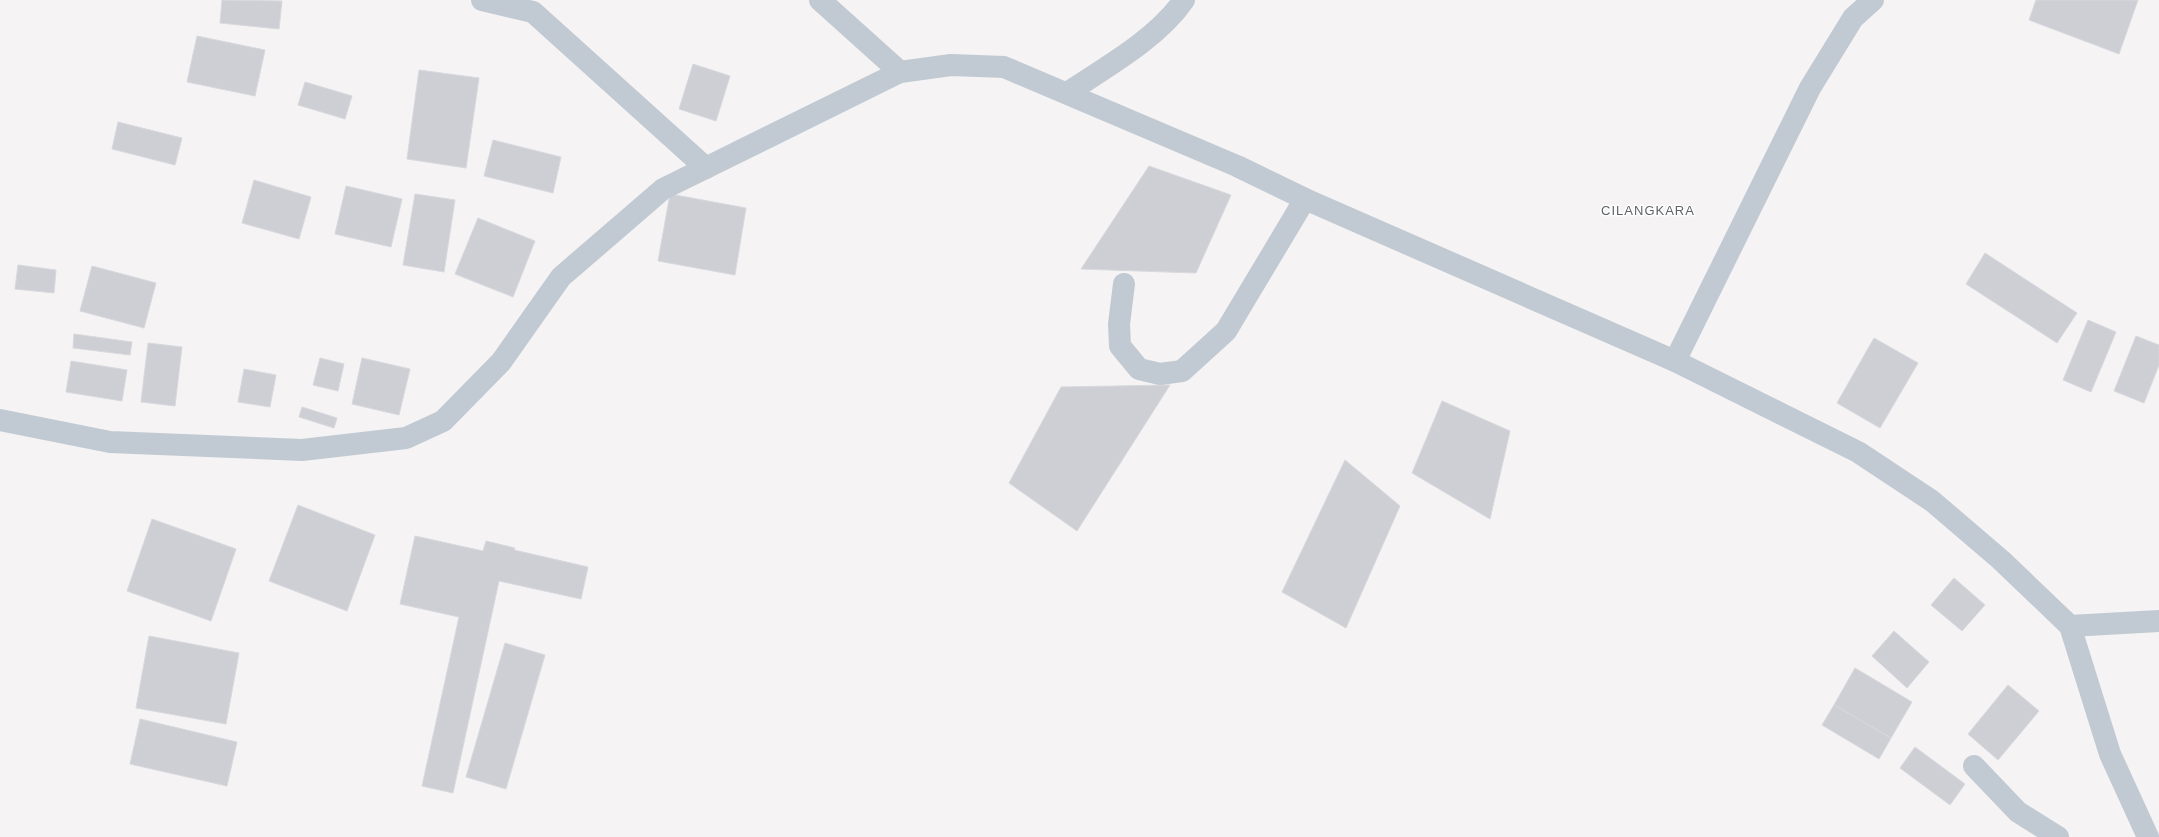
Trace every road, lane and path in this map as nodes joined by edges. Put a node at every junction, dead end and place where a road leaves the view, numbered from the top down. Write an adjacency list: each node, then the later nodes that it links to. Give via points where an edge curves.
1 (482, 0): 7 (street, via 533,12)
2 (820, 0): 5 (street)
3 (1184, 0): 6 (street, via 1173,16 1130,50)
4 (1873, 0): 10 (street, via 1853,18 1810,88)
5 (900, 72): 6 (street, via 950,65 1004,67); 7 (street)
6 (1066, 93): 8 (street, via 1237,166)
7 (706, 168): 11 (street, via 663,189 561,277 500,362 443,421 406,438 302,450 118,442)
8 (1305, 199): 9 (street, via 1226,331 1182,371 1160,374 1139,369 1120,346 1119,324); 10 (street)
9 (1124, 284)
10 (1675, 361): 13 (street, via 1870,460 1932,501 2001,560)
11 (0, 420)
12 (2159, 621): 13 (street)
13 (2070, 626): 16 (street, via 2110,754)
14 (1974, 766): 15 (street, via 2018,812)
15 (2058, 837)
16 (2148, 837)

